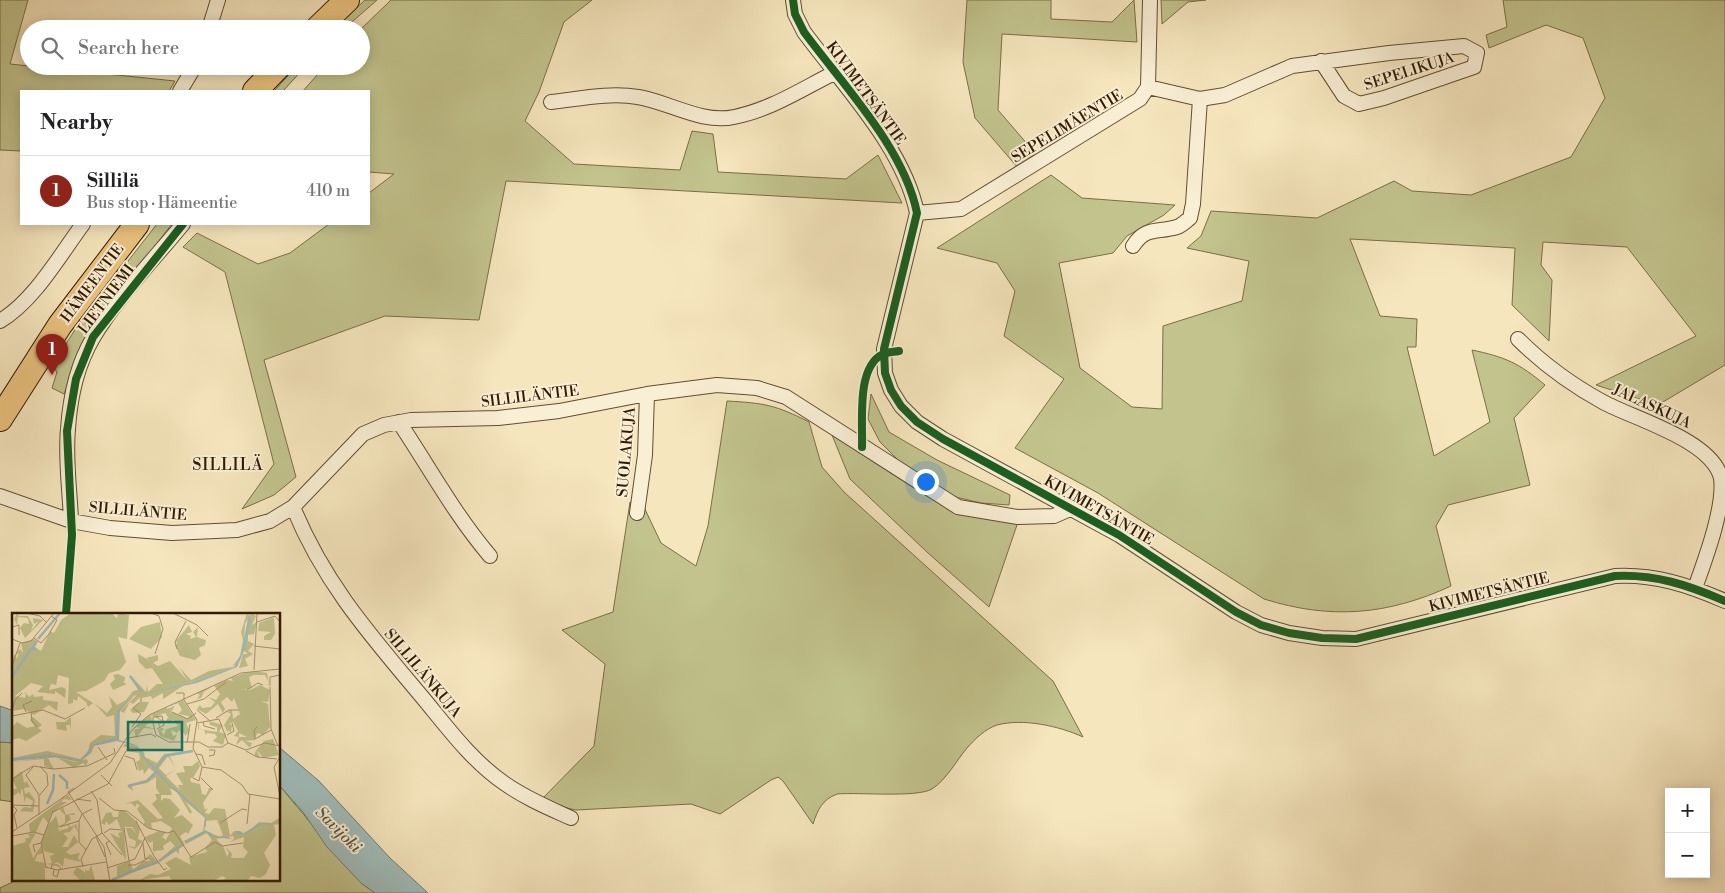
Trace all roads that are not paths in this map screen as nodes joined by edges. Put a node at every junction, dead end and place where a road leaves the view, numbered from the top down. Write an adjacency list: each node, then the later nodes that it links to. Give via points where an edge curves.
1 (218, 0): 5 (street)
2 (347, 0): 6 (highway)
3 (793, 0): 8 (street, KIVIMETSÄNTIE, via 804,32)
4 (1150, 0): 11 (street)
5 (211, 20)
6 (326, 20)
7 (1321, 61): 7 (street, SEPELIKUJA, via 1464,46 1477,53 1474,67 1358,104 1344,96); 14 (street, SEPELIKUJA, via 1292,66 1225,95)
8 (834, 73): 15 (street, via 775,104 732,118 704,116 637,96); 16 (street, KIVIMETSÄNTIE, via 880,132 903,170 913,190)
9 (190, 75): 12 (street)
10 (270, 75): 13 (highway)
11 (1148, 87): 14 (street, SEPELIKUJA); 16 (street, SEPELIMÄENTIE, via 1140,100 1126,110 961,209)
12 (181, 90)
13 (256, 90)
14 (1200, 99): 20 (street, via 1190,218 1178,227 1140,236)
15 (551, 102)
16 (917, 213): 29 (street, KIVIMETSÄNTIE, via 884,349 885,373 891,390 901,406 923,426)
17 (82, 225): 21 (street, via 46,275 13,313)
18 (136, 225): 24 (highway, HÄMEENTIE, via 60,325)
19 (182, 225): 31 (street, LIETNIEMI, via 109,315 84,354 72,395 67,431)
20 (1133, 246)
21 (0, 321)
22 (1518, 339): 26 (street, JALASKUJA, via 1539,360 1604,402 1696,447)
23 (647, 394): 25 (street, SILLILÄNTIE, via 559,411 498,418); 29 (street, SILLILÄNTIE, via 717,385 757,388 786,398 958,507 1018,517 1054,516); 30 (street, SUOLAKUJA, via 645,455)
24 (0, 419)
25 (399, 422): 28 (street, SILLILÄNTIE, via 363,434); 32 (street, via 464,525)
26 (1723, 476): 33 (street, JALASKUJA, via 1719,516)
27 (0, 496): 31 (street, SILLILÄNTIE)
28 (293, 507): 31 (street, SILLILÄNTIE, via 270,521 237,530 208,533 110,528); 35 (street, SILLILÄNKUJA, via 305,537 333,586 452,733 503,783)
29 (1070, 509): 33 (street, KIVIMETSÄNTIE, via 1119,535 1261,625 1322,638 1356,639 1615,576 1664,578)
30 (637, 513)
31 (71, 521)
32 (490, 556)
33 (1695, 588): 34 (street, KIVIMETSÄNTIE)
34 (1725, 601)
35 (571, 818)

